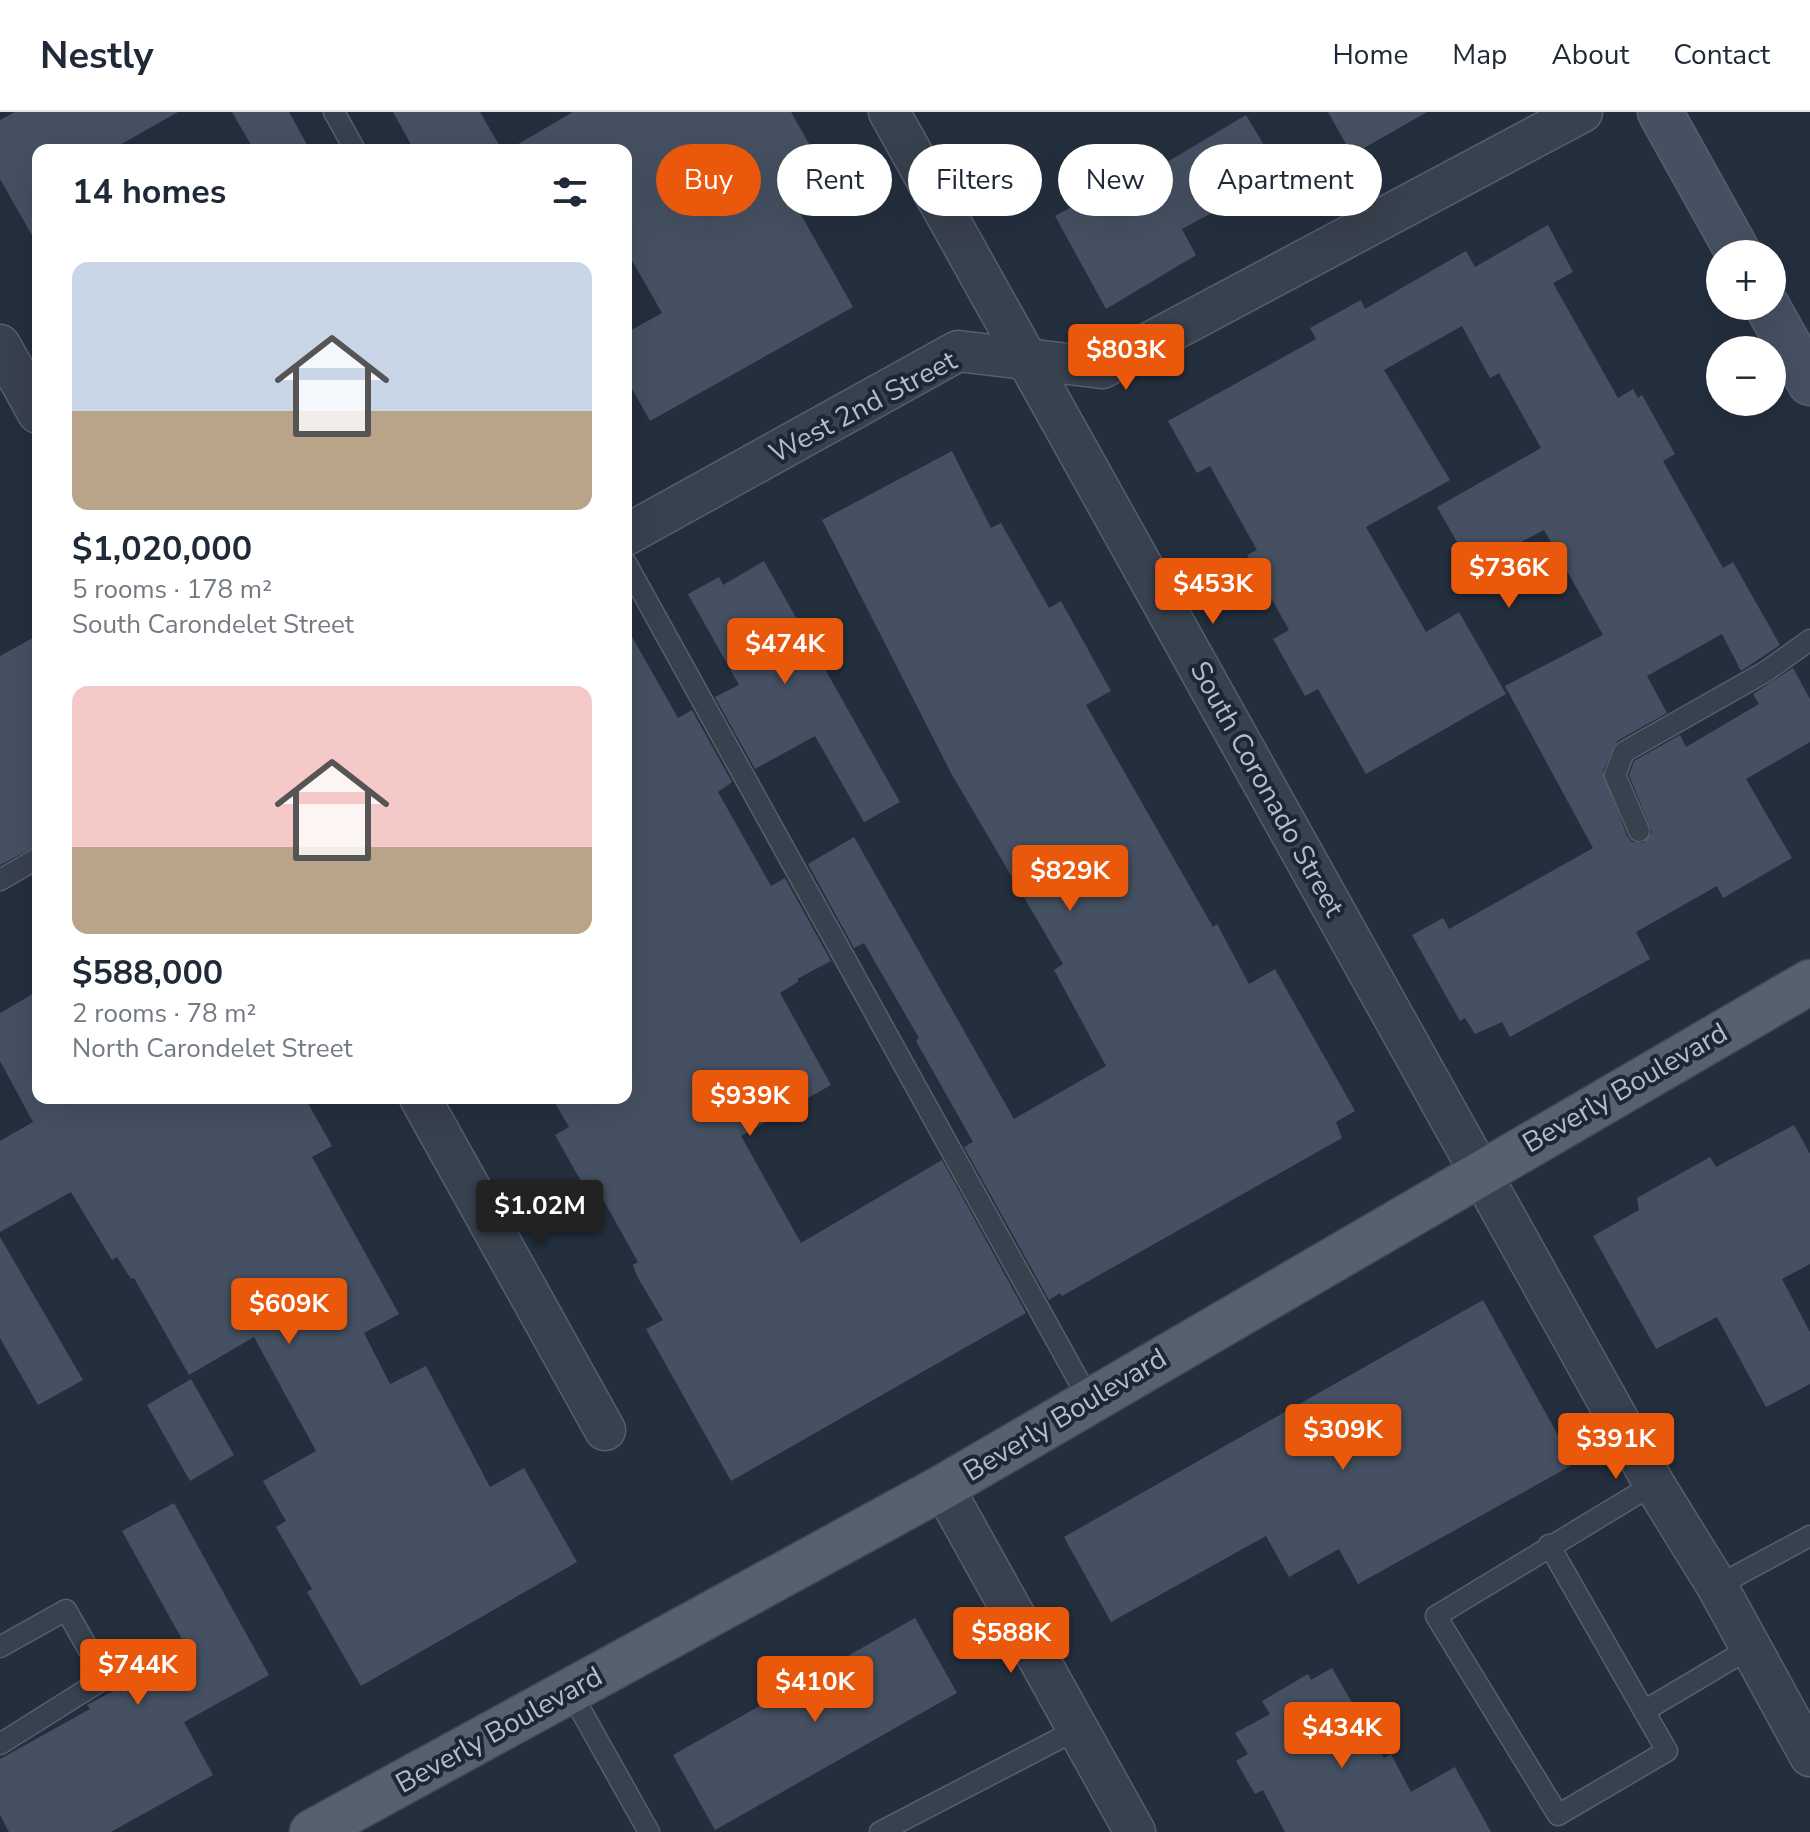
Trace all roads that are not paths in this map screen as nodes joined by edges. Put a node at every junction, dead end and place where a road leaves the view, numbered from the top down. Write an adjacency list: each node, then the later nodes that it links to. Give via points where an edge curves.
1 (334, 112): 5 (lane)
2 (889, 112): 9 (street, South Coronado Street)
3 (1582, 112): 9 (street, West 2nd Street, via 1102,368)
4 (1660, 112): 6 (street)
5 (352, 144)
6 (1731, 240)
7 (1775, 320): 10 (street)
8 (0, 345): 11 (street)
9 (1028, 360): 12 (street, West 2nd Street, via 958,351); 20 (street, South Coronado Street)
10 (1810, 383)
11 (32, 402)
12 (632, 532)
13 (632, 574): 21 (lane)
14 (1810, 640): 15 (lane, via 1765,672 1624,752 1615,775)
15 (1639, 831)
16 (32, 861): 17 (lane)
17 (0, 880)
18 (1810, 982): 20 (main road, Beverly Boulevard)
19 (423, 1104): 22 (street)
20 (1480, 1172): 21 (main road, Beverly Boulevard); 23 (street, South Coronado Street)
21 (1091, 1403): 24 (main road, Beverly Boulevard)
22 (605, 1430)
23 (1654, 1484): 26 (lane); 27 (street, South Coronado Street)
24 (943, 1487): 30 (main road, Beverly Boulevard); 32 (street)
25 (1810, 1536): 27 (lane)
26 (1549, 1545): 31 (lane); 31 (lane, via 1436,1616 1558,1815 1667,1751)
27 (1717, 1586): 29 (street, South Coronado Street)
28 (0, 1647): 33 (lane, via 66,1610 105,1678)
29 (1750, 1648): 31 (lane); 34 (street, South Coronado Street)
30 (570, 1691): 35 (main road, Beverly Boulevard); 36 (lane)
31 (1644, 1711)
32 (1078, 1729): 37 (lane); 38 (street)
33 (0, 1744)
34 (1810, 1756)
35 (312, 1832)
36 (649, 1832)
37 (880, 1832)
38 (1135, 1832)

